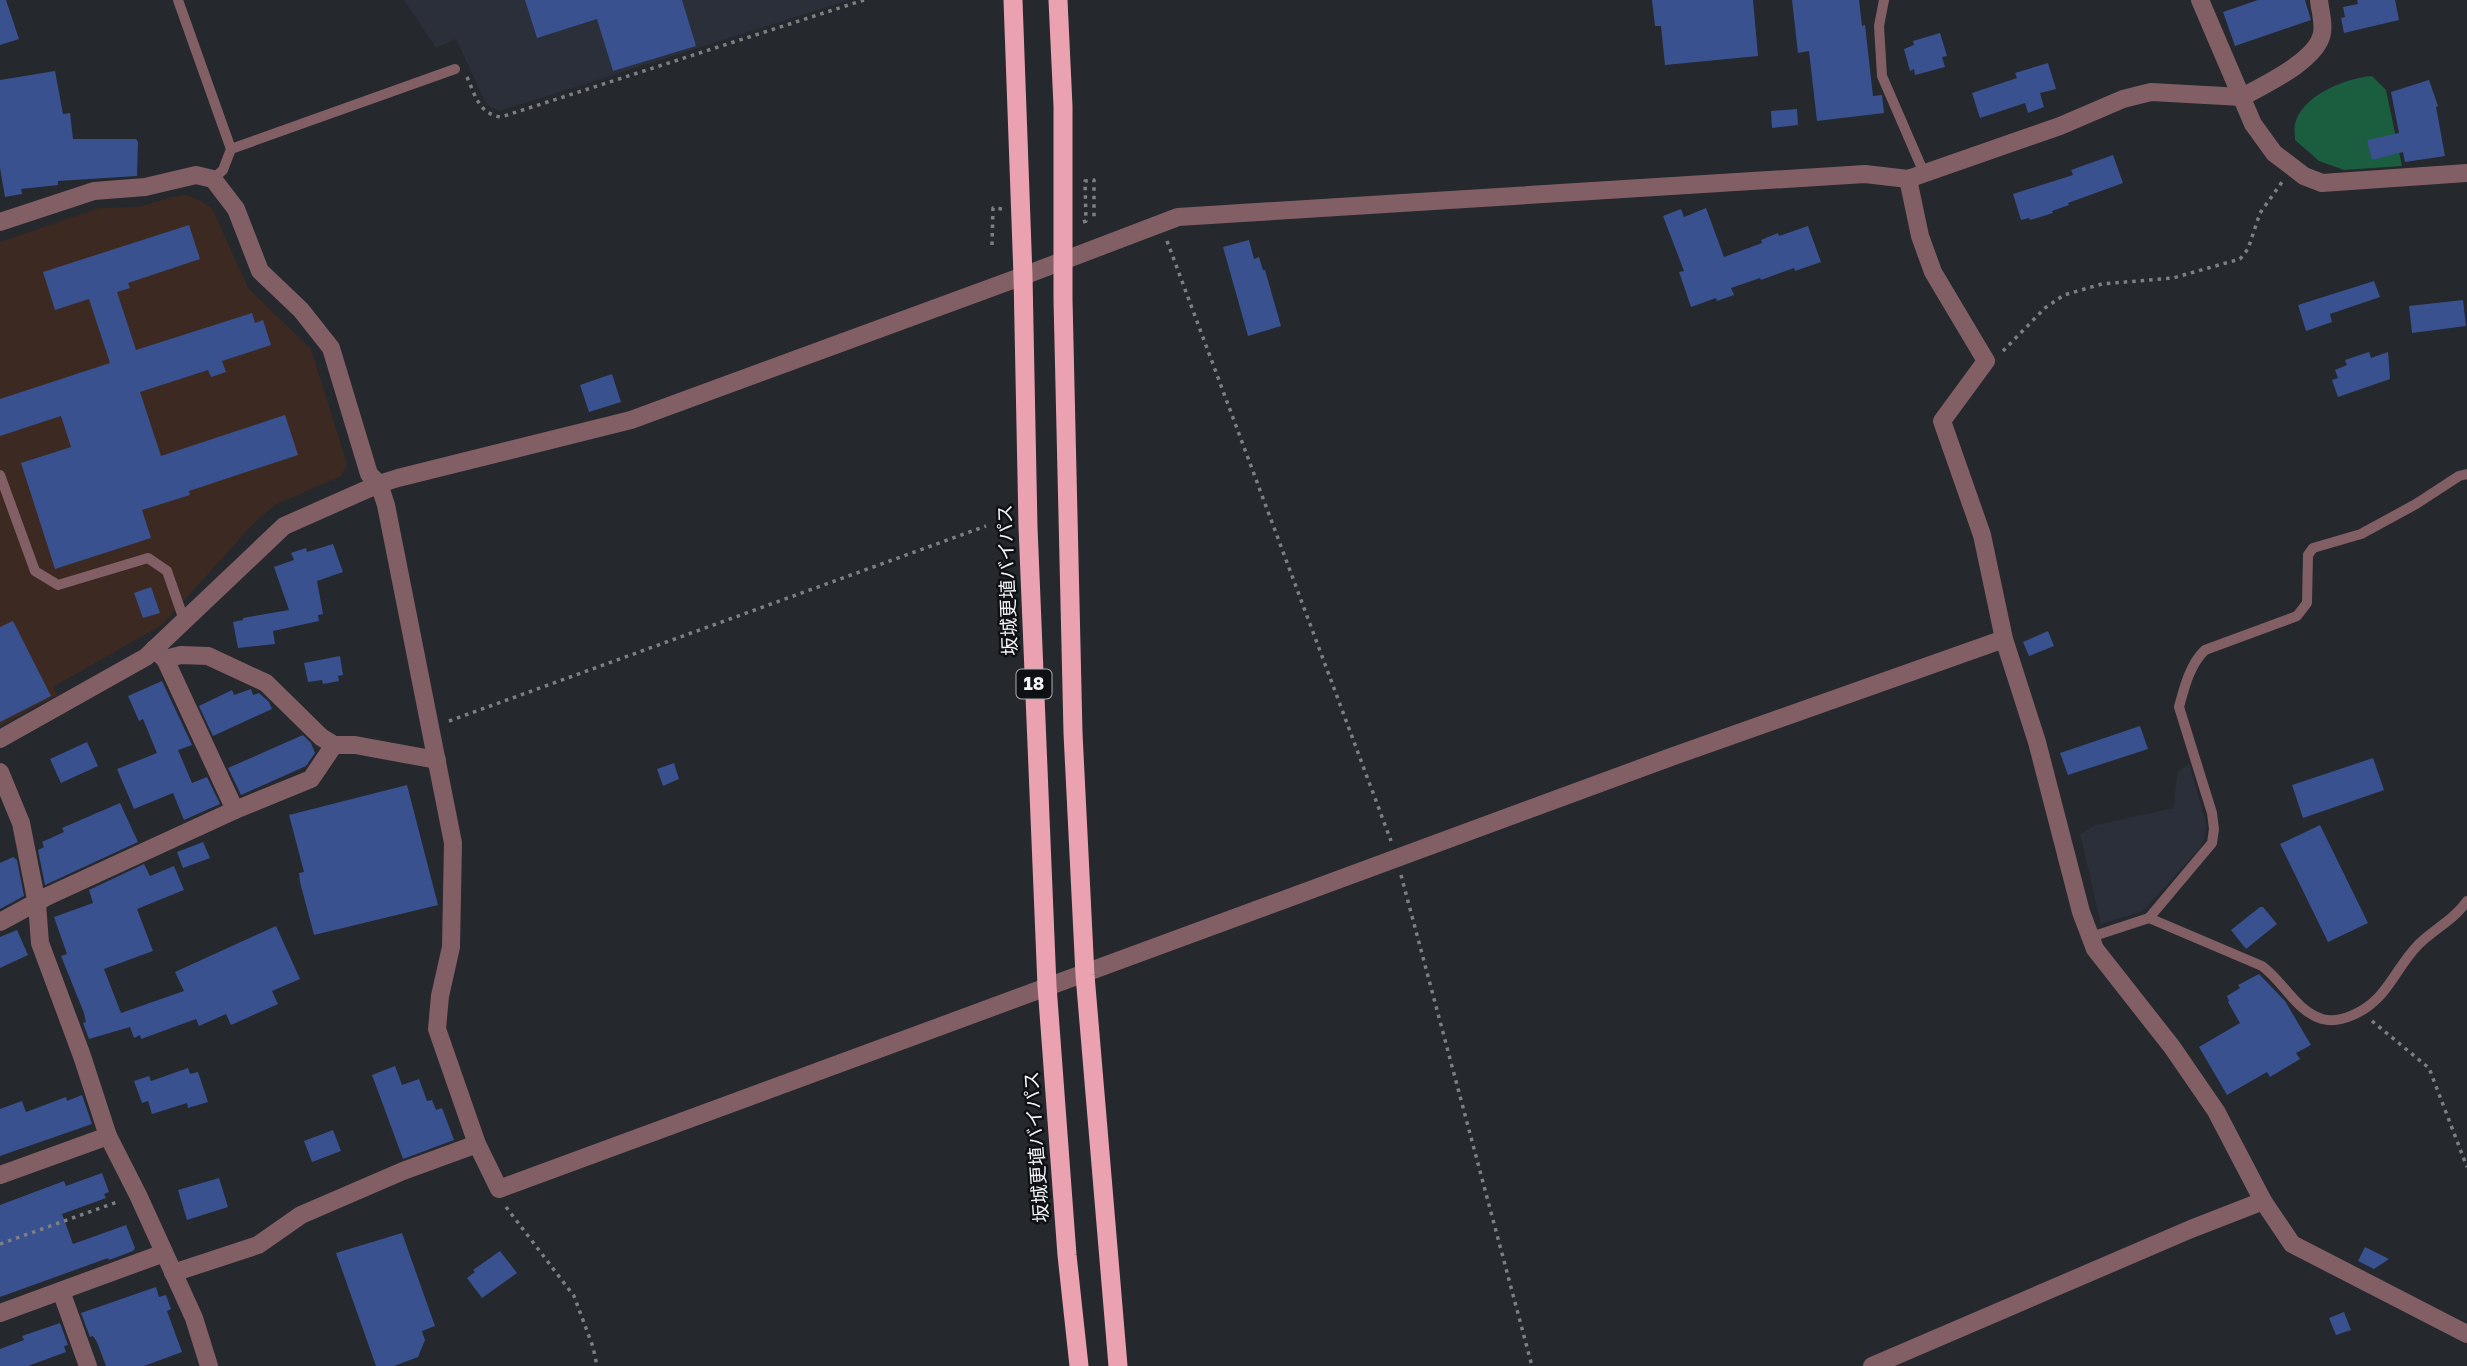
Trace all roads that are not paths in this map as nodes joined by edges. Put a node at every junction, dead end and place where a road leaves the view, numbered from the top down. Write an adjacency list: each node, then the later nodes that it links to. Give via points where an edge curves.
1 (178, 0): 9 (lane)
2 (1013, 0): 15 (highway, 坂城更埴バイパス / 18)
3 (1058, 0): 14 (highway, 18)
4 (1884, 0): 11 (lane, via 1879,26 1882,76)
5 (2200, 0): 8 (street)
6 (2319, 0): 8 (street, via 2322,34 2316,48)
7 (455, 69): 9 (lane)
8 (2242, 97): 10 (street, via 2253,124 2274,153 2304,176 2322,183); 11 (street, via 2151,92)
9 (231, 149): 12 (lane, via 223,170)
10 (2467, 173)
11 (1916, 176): 14 (street, via 1865,174 1178,217); 20 (street, via 1920,236 1933,272 1986,360 1942,421 1982,535)
12 (213, 179): 13 (street, via 196,175 145,187 94,191); 18 (street, via 236,209 260,271 301,310 331,348 369,474)
13 (0, 222)
14 (1063, 260): 15 (street); 32 (highway, 18, via 1073,733)
15 (1023, 276): 18 (street, via 631,420); 33 (highway, 坂城更埴バイパス / 18)
16 (2467, 474): 29 (lane, via 2361,534 2313,548 2308,555 2307,603 2297,616 2197,657 2179,708 2212,813 2212,843)
17 (0, 475): 19 (lane, via 35,571 58,585 148,558 167,571)
18 (379, 484): 19 (street, via 284,526); 24 (street)
19 (184, 620): 21 (street)
20 (2004, 639): 31 (street); 32 (street)
21 (160, 654): 22 (street, via 146,657); 23 (street, via 208,656 266,683); 26 (street)
22 (0, 739)
23 (334, 745): 24 (street); 26 (street, via 311,779)
24 (438, 760): 35 (street, via 453,843 454,881 450,947 437,1029)
25 (0, 772): 28 (street, via 21,824)
26 (235, 810): 28 (street)
27 (2467, 901): 29 (lane, via 2420,943 2386,992 2365,1010 2343,1020 2310,1014 2262,966)
28 (37, 904): 30 (street); 34 (street, via 40,943)
29 (2149, 919): 31 (lane)
30 (0, 922)
31 (2091, 937): 37 (street, via 2095,949 2216,1111)
32 (1086, 975): 33 (street); 46 (highway, 18)
33 (1047, 986): 35 (street, via 499,1188); 45 (highway, 坂城更埴バイパス / 18)
34 (108, 1136): 36 (street); 38 (street)
35 (477, 1144): 39 (street, via 302,1215 258,1245)
36 (0, 1175)
37 (2263, 1201): 42 (street, via 2292,1244); 47 (street)
38 (164, 1253): 39 (street); 40 (street)
39 (173, 1273): 44 (street)
40 (61, 1291): 41 (street); 43 (street)
41 (0, 1313)
42 (2467, 1334)
43 (88, 1366)
44 (209, 1366)
45 (1079, 1366)
46 (1118, 1366)
47 (1872, 1366)

